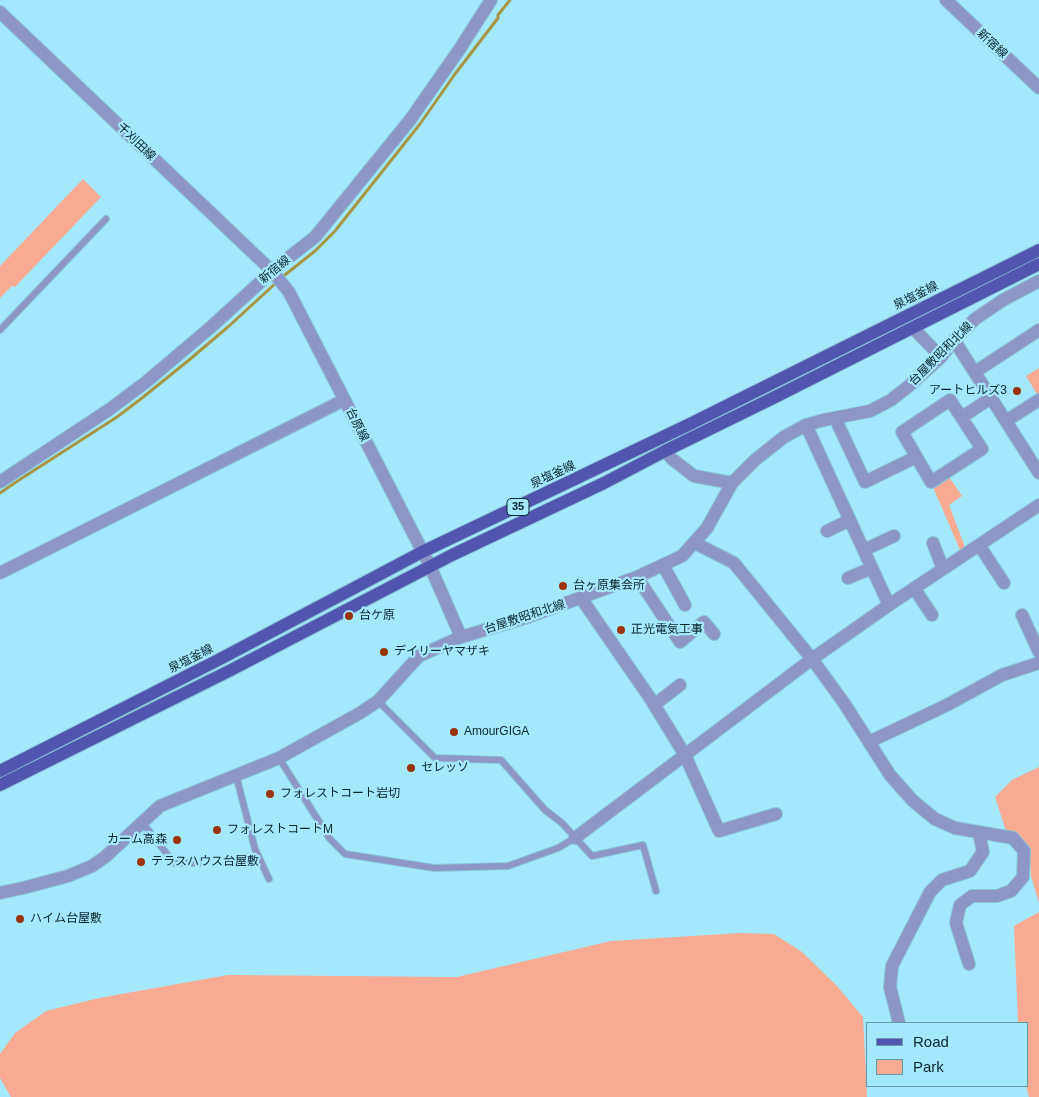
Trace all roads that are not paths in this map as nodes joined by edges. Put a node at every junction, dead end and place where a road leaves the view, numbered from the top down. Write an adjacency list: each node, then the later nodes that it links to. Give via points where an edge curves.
1 (491, 0): 8 (street, 新宿線, via 410,120 315,238)
2 (946, 0): 4 (street, 新宿線)
3 (0, 12): 8 (street, 千刈田線)
4 (1039, 88)
5 (106, 219): 11 (lane)
6 (1039, 250): 36 (main road, 泉塩釜線 / 35, via 722,408)
7 (1039, 264): 10 (main road, 35)
8 (277, 277): 17 (street, 台原線, via 289,292); 26 (street, 新宿線, via 110,409)
9 (1039, 281): 13 (street, 台屋敷昭和北線, via 1002,300)
10 (913, 328): 14 (street); 23 (main road, 35)
11 (0, 330)
12 (1039, 330): 15 (street)
13 (954, 340): 14 (street, 台屋敷昭和北線); 15 (street)
14 (941, 357): 19 (street, 台屋敷昭和北線, via 891,400 870,411)
15 (975, 372): 16 (street)
16 (991, 398): 20 (street); 21 (street)
17 (344, 400): 36 (street, 台原線); 41 (street)
18 (1039, 400): 21 (street)
19 (835, 418): 22 (street, 台屋敷昭和北線); 24 (street, via 865,482)
20 (962, 418): 24 (street, via 950,400 902,432); 24 (street, via 982,449 931,482)
21 (1006, 421): 25 (street)
22 (806, 425): 27 (street, 台屋敷昭和北線, via 784,437); 29 (street)
23 (665, 451): 27 (street, via 694,476); 38 (main road, 35)
24 (916, 457)
25 (1039, 473)
26 (0, 482)
27 (732, 483): 32 (street, 台屋敷昭和北線, via 708,528)
28 (1039, 505): 34 (street)
29 (850, 520): 30 (street); 35 (street)
30 (827, 531)
31 (894, 536): 35 (street)
32 (694, 543): 37 (street, 台屋敷昭和北線, via 682,556); 54 (street, via 734,563)
33 (932, 543): 40 (street)
34 (979, 545): 40 (street); 44 (street)
35 (864, 550): 39 (street)
36 (422, 552): 38 (street, 台原線); 62 (main road, 泉塩釜線 / 35)
37 (663, 565): 42 (street, 台屋敷昭和北線); 47 (street)
38 (430, 566): 52 (street, 台原線); 64 (main road, 35)
39 (872, 568): 43 (street); 48 (street)
40 (943, 569): 45 (street)
41 (0, 573)
42 (637, 576): 46 (street, 台屋敷昭和北線); 51 (street, via 680,642 704,622)
43 (848, 578)
44 (1004, 583)
45 (914, 588): 48 (street); 49 (street)
46 (580, 598): 52 (street, 台屋敷昭和北線); 58 (street)
47 (685, 605)
48 (889, 605): 54 (street)
49 (932, 615)
50 (1022, 615): 53 (street)
51 (714, 634)
52 (461, 637): 57 (street, 台屋敷昭和北線, via 420,656)
53 (1039, 652)
54 (812, 659): 59 (street); 60 (street)
55 (1039, 662): 59 (street, via 1002,675)
56 (680, 685): 58 (street)
57 (378, 701): 61 (street, 台屋敷昭和北線); 68 (lane, via 434,758 501,760)
58 (654, 705): 60 (street)
59 (870, 742): 67 (street, via 890,775 913,801 935,819 955,828)
60 (685, 755): 65 (street, via 718,831); 68 (street)
61 (279, 758): 63 (street, 台屋敷昭和北線); 68 (lane, via 330,839 345,854 434,868 508,866 558,848)
62 (0, 771)
63 (236, 774): 66 (street, 台屋敷昭和北線, via 160,806); 70 (lane, via 255,848)
64 (0, 785)
65 (776, 814)
66 (142, 822): 69 (lane, via 174,863); 72 (street, 台屋敷昭和北線, via 92,866 68,876)
67 (980, 833): 73 (street, via 1013,838 1024,850 1023,877 1010,891 997,896 972,896 960,905 956,923); 74 (street, via 983,852 970,871 942,880 930,892 892,966 890,987)
68 (575, 838): 71 (lane, via 592,856 643,845)
69 (199, 863)
70 (269, 879)
71 (656, 891)
72 (0, 893)
73 (969, 964)
74 (900, 1022)

